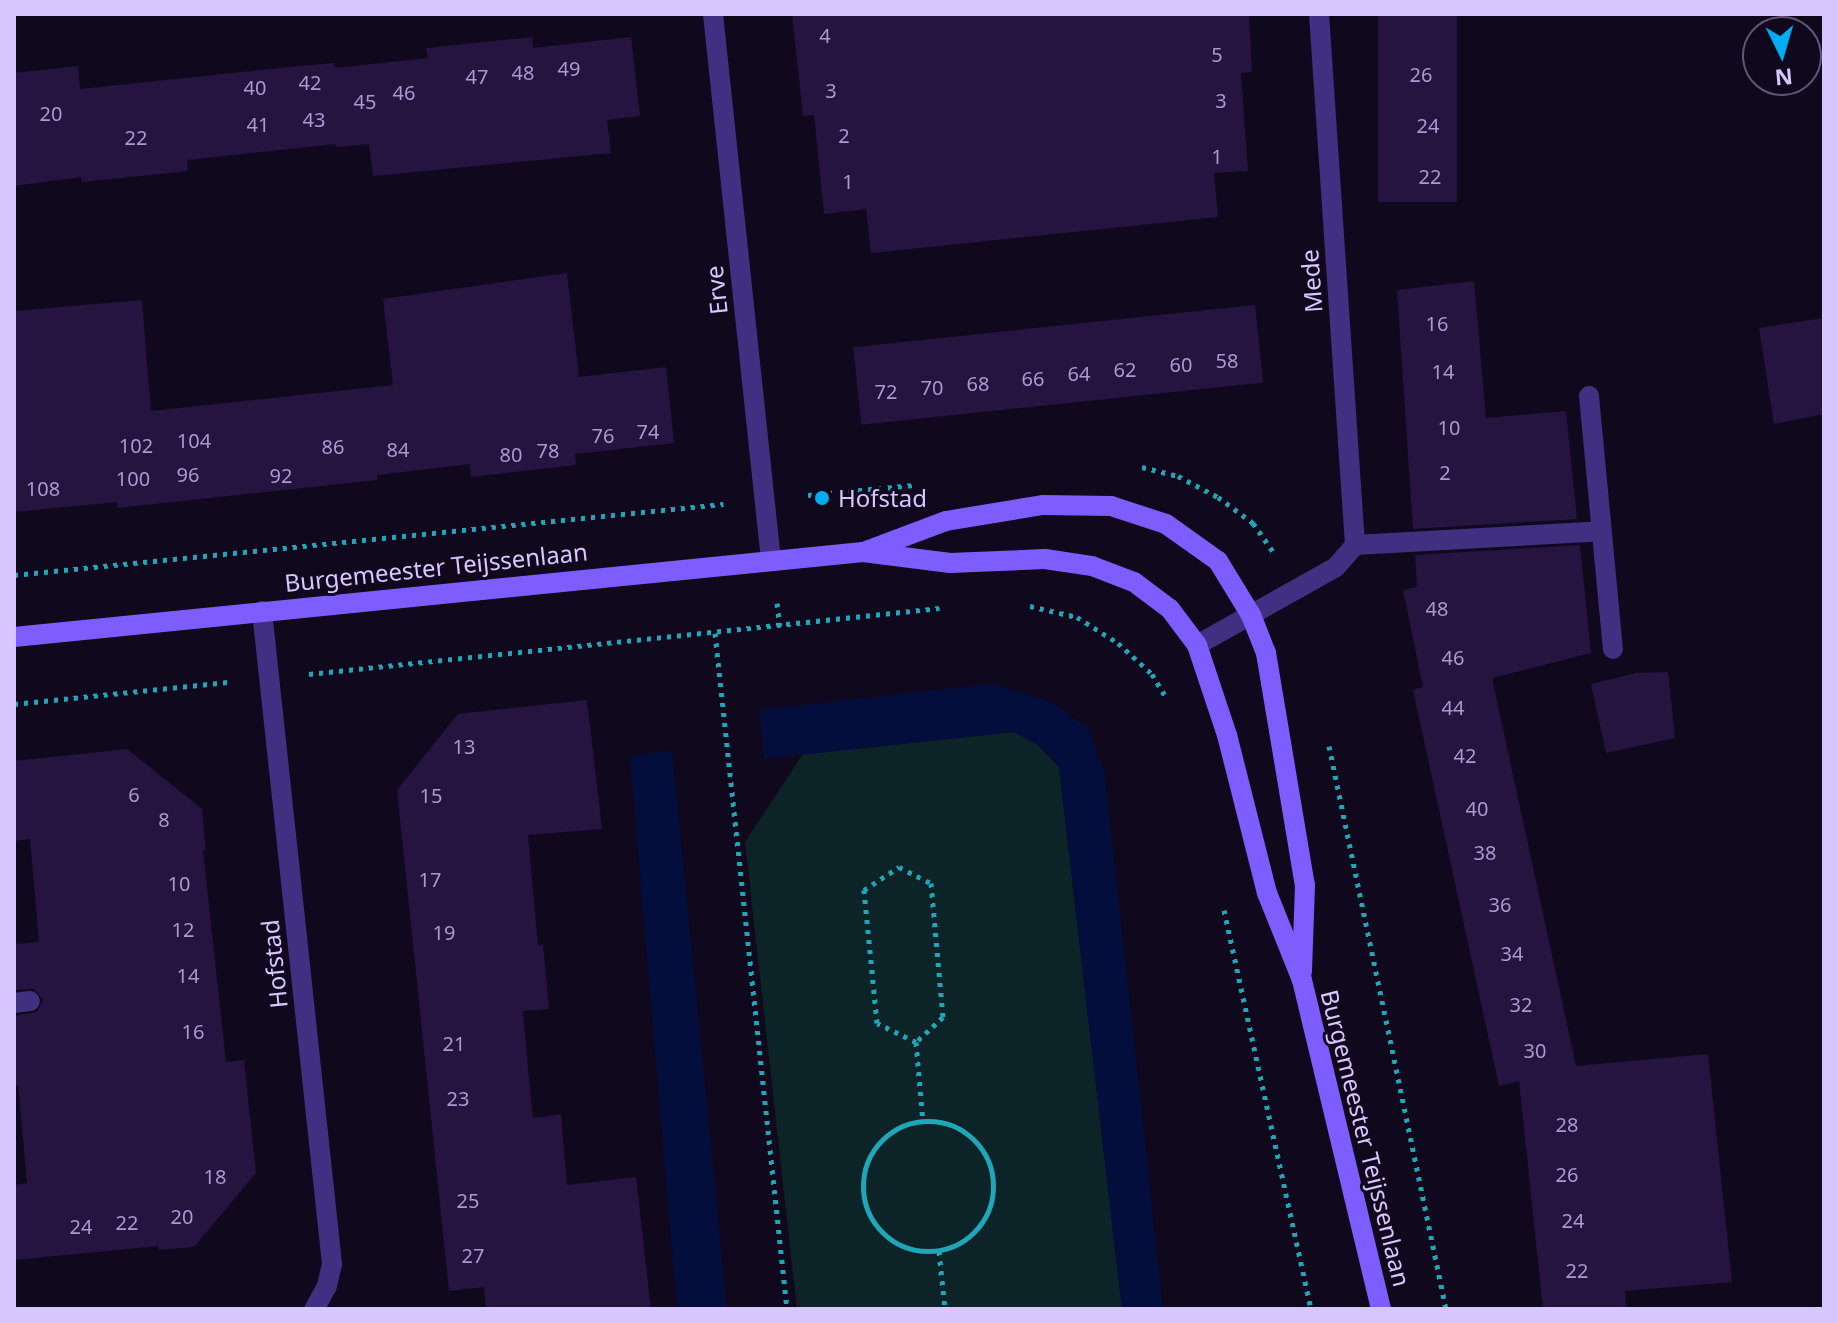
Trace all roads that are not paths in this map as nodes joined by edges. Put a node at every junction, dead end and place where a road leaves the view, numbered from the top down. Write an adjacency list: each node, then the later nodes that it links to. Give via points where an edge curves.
1 (713, 14): 7 (street, Erve)
2 (1319, 14): 5 (street, Mede)
3 (1589, 396): 4 (street)
4 (1602, 531): 5 (street); 12 (street)
5 (1355, 545): 9 (street, via 1336,567)
6 (863, 552): 7 (street, Burgemeester Teijssenlaan); 9 (street, Burgemeester Teijssenlaan, via 946,521 1043,505 1111,506 1166,524 1218,561); 11 (street, Burgemeester Teijssenlaan, via 950,563 1045,559 1092,566 1134,582 1170,609)
7 (771, 560): 8 (street, Burgemeester Teijssenlaan)
8 (262, 611): 10 (street, Burgemeester Teijssenlaan); 14 (street, Hofstad, via 332,1264)
9 (1251, 615): 11 (street); 13 (street, Burgemeester Teijssenlaan, via 1266,653 1305,885)
10 (14, 637)
11 (1197, 645): 13 (street, Burgemeester Teijssenlaan, via 1227,735 1267,893)
12 (1613, 649)
13 (1302, 980): 15 (street, Burgemeester Teijssenlaan)
14 (314, 1309)
15 (1381, 1309)

